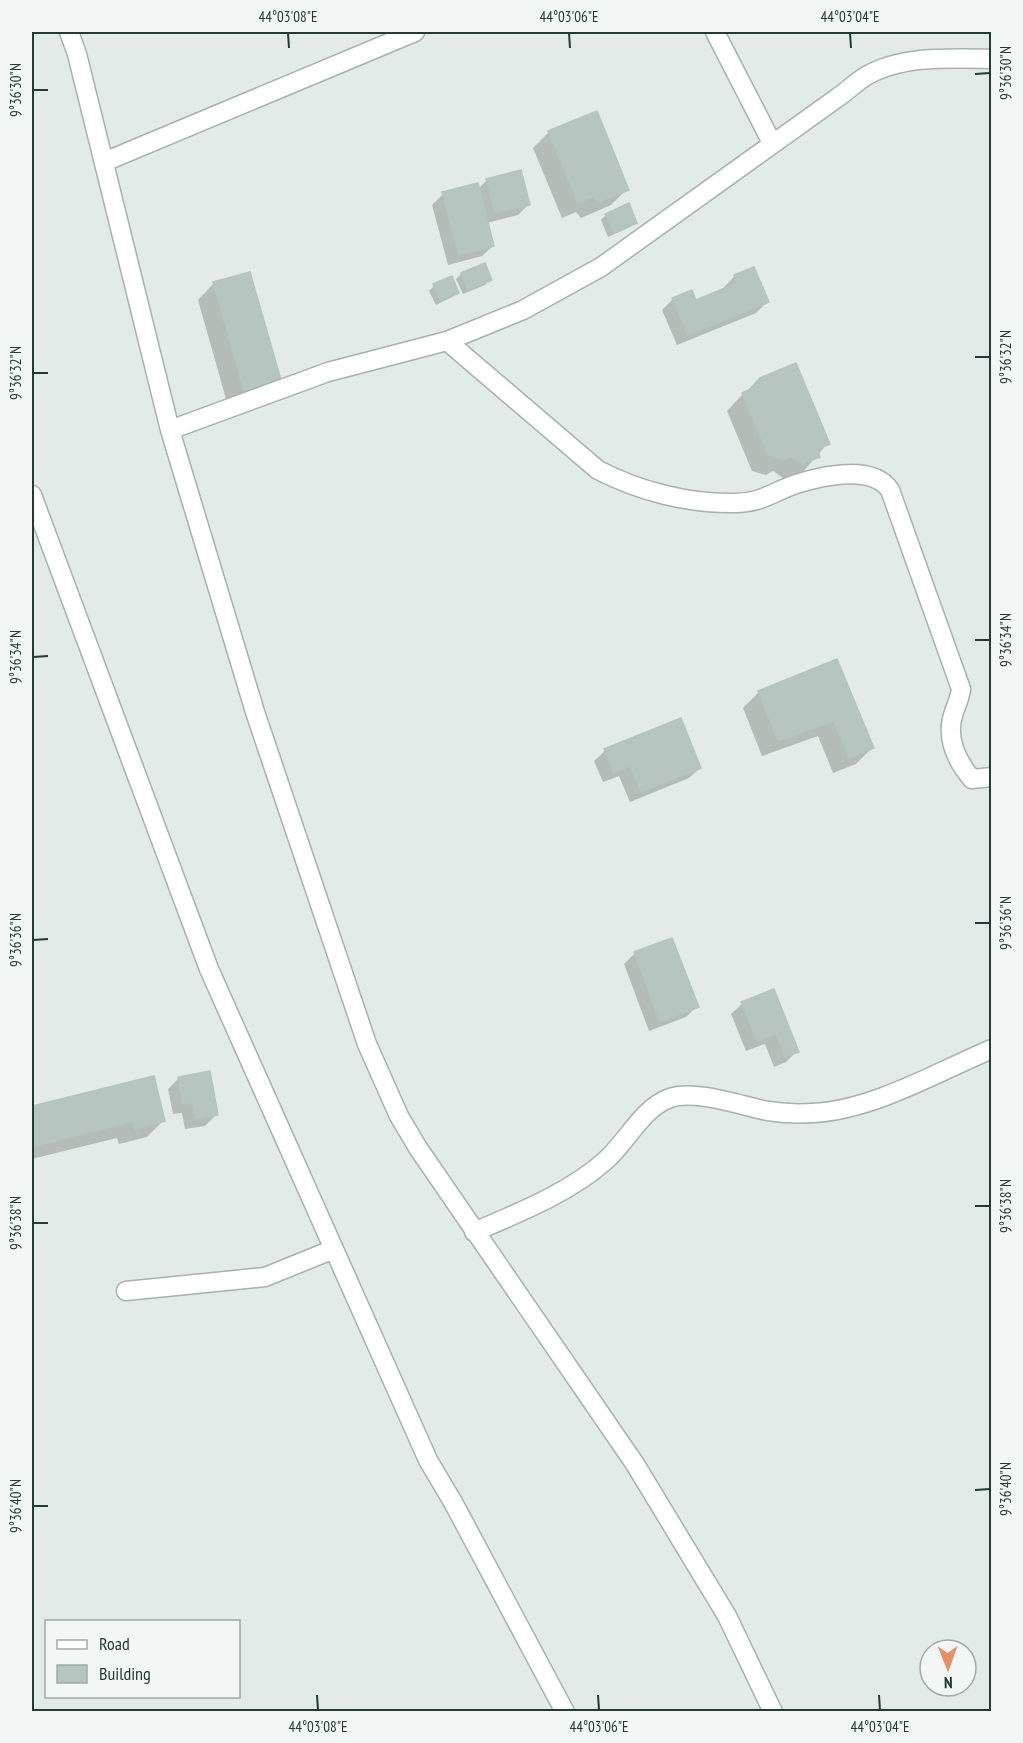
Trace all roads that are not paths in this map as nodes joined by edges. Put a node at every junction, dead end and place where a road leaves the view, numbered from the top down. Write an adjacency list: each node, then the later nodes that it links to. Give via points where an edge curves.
1 (69, 32): 6 (street)
2 (415, 32): 6 (street)
3 (716, 32): 5 (street)
4 (992, 59): 5 (street, via 940,58 888,66 863,78)
5 (772, 143): 7 (street, via 601,267 523,310)
6 (104, 162): 8 (street)
7 (447, 341): 8 (street, via 328,372); 10 (street, via 598,470 620,482 691,501 735,503 758,501 795,484 842,474 874,477 886,483 961,688 953,713 951,740 956,756 972,779)
8 (170, 430): 12 (street, via 255,712 364,1035 399,1116)
9 (32, 495): 13 (street, via 209,969)
10 (992, 777)
11 (992, 1049): 12 (street, via 860,1105 814,1113 770,1111 681,1095 668,1098 643,1118 605,1161 537,1204)
12 (474, 1232): 16 (street, via 635,1464 727,1616)
13 (334, 1250): 14 (street, via 265,1277); 15 (street, via 428,1460)
14 (126, 1291)
15 (565, 1712)
16 (773, 1712)

